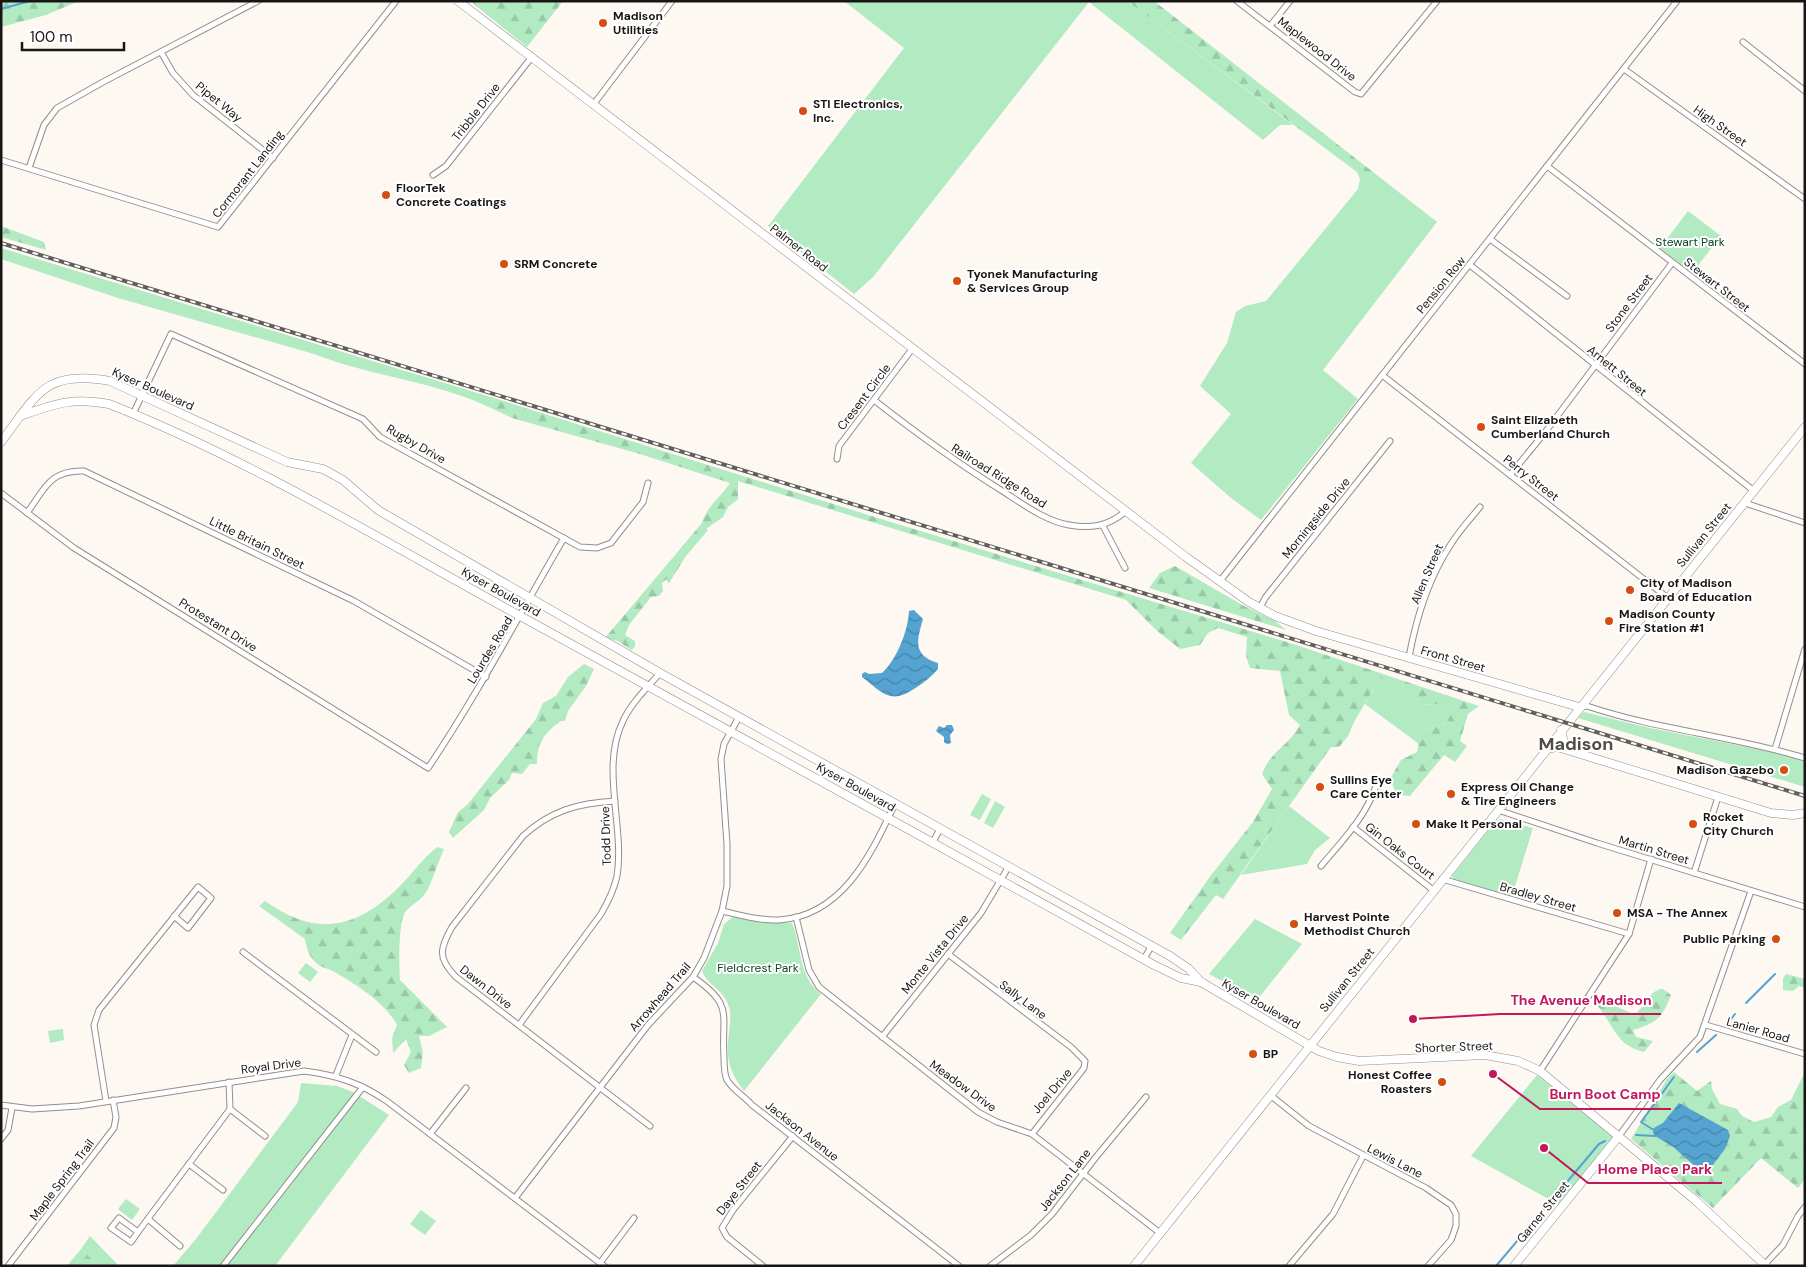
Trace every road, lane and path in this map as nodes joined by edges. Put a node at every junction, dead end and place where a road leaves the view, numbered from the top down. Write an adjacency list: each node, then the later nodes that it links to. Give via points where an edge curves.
1 (258, 1): 11 (street)
2 (396, 1): 16 (street, Cormorant Landing)
3 (458, 1): 12 (street, Palmer Road)
4 (672, 1): 15 (street)
5 (1237, 1): 9 (street, Maplewood Drive)
6 (1290, 1): 9 (street)
7 (1437, 1): 9 (street, Maplewood Drive, via 1361,94)
8 (1677, 1): 13 (street, Pension Row)
9 (1270, 26)
10 (1742, 42): 14 (street)
11 (161, 52): 16 (street, Pipet Way, via 173,74 193,95); 19 (street, via 57,108 44,125)
12 (532, 58): 15 (street, Palmer Road); 20 (street, Tribble Drive, via 446,166)
13 (1624, 69): 18 (street, Pension Row); 21 (street, High Street)
14 (1805, 90)
15 (593, 105): 26 (street, Palmer Road)
16 (273, 158): 19 (street, Cormorant Landing, via 218,227)
17 (1, 160): 19 (street, Cormorant Landing)
18 (1547, 166): 22 (street, Pension Row); 23 (street, Stewart Street)
19 (29, 168)
20 (433, 174)
21 (1805, 199)
22 (1490, 239): 24 (street, Pension Row); 25 (street)
23 (1672, 263): 27 (street, Stewart Street); 28 (street, Stone Street)
24 (1470, 265): 28 (street, Arnett Street); 29 (street, Pension Row)
25 (1567, 296)
26 (912, 349): 31 (street, Cresent Circle); 44 (street, Palmer Road)
27 (1805, 364)
28 (1594, 366): 38 (street, Stone Street); 40 (street, Arnett Street)
29 (1382, 375): 38 (street, Perry Street); 50 (street, Pension Row)
30 (143, 396): 32 (street, Rugby Drive); 33 (street, Kyser Boulevard, via 110,381 66,378 43,388 29,401); 48 (street, Rugby Drive, via 171,334 363,419 380,437); 51 (street, Kyser Boulevard, via 287,462 330,473 378,510)
31 (874, 400): 37 (street, Cresent Circle, via 839,446); 47 (street, Railroad Ridge Road, via 960,465 1042,514 1067,525)
32 (134, 414): 33 (street, Kyser Boulevard, via 109,404 84,400 62,402); 54 (street, Kyser Boulevard, via 359,524)
33 (20, 416): 36 (street)
34 (1805, 428): 40 (street, Sullivan Street)
35 (1390, 441): 53 (street, Morningside Drive)
36 (1, 442)
37 (837, 459)
38 (1510, 475): 52 (street, Perry Street)
39 (648, 483): 48 (street, Rugby Drive, via 643,502 611,543 597,548 580,547)
40 (1754, 491): 42 (street, Sullivan Street)
41 (1, 493): 45 (street, Protestant Drive)
42 (1745, 503): 46 (street); 52 (street, Sullivan Street)
43 (1480, 507): 56 (street, Allen Street, via 1442,559 1413,637)
44 (1125, 512): 47 (street); 50 (street, Front Street)
45 (27, 513): 58 (street, Little Britain Street, via 56,475 70,470 84,471 354,601); 68 (street, Protestant Drive, via 74,548)
46 (1805, 523)
47 (1103, 526): 49 (street)
48 (564, 538): 51 (street, Lourdes Road)
49 (1125, 568)
50 (1220, 581): 53 (street, Front Street)
51 (529, 598): 54 (street, Lourdes Road); 57 (street, Kyser Boulevard)
52 (1668, 598): 60 (street, Sullivan Street)
53 (1260, 608): 56 (street, Front Street, via 1308,628)
54 (521, 617): 58 (street, Lourdes Road); 59 (street, Kyser Boulevard)
55 (1805, 649): 65 (street)
56 (1409, 657): 60 (street, Front Street)
57 (660, 673): 59 (street, Todd Drive); 61 (street, Kyser Boulevard)
58 (486, 677): 68 (street, Lourdes Road)
59 (649, 686): 62 (street, Kyser Boulevard); 71 (street, Todd Drive, via 622,722 616,741)
60 (1579, 707): 63 (street, Sullivan Street); 65 (street, Front Street, via 1587,706)
61 (738, 717): 62 (street, Arrowhead Trail); 72 (street, Kyser Boulevard)
62 (730, 730): 75 (street, Kyser Boulevard); 88 (street, Arrowhead Trail, via 721,759 727,844 727,886)
63 (1561, 730): 64 (street, Sullivan Street); 66 (street, via 1564,743)
64 (1546, 749): 66 (street); 73 (street, Sullivan Street)
65 (1775, 749): 67 (street, Front Street)
66 (1574, 752): 70 (street)
67 (1805, 758)
68 (428, 768)
69 (1376, 786): 76 (street, Gin Oaks Court, via 1370,804)
70 (1718, 797): 74 (street, via 1770,813); 82 (street)
71 (615, 800): 98 (street, Todd Drive, via 618,857 617,876 611,894 601,914); 98 (street, Dawn Drive, via 559,811 536,825 452,926 444,941 442,952 446,967)
72 (895, 804): 75 (street); 77 (street, Kyser Boulevard)
73 (1498, 810): 79 (street, Martin Street); 83 (street, Sullivan Street)
74 (1805, 813)
75 (888, 818): 78 (street, Kyser Boulevard); 90 (street, via 856,876 841,893)
76 (1354, 828): 81 (street, Gin Oaks Court); 85 (street, Gin Oaks Court)
77 (940, 829): 78 (street); 80 (street, Kyser Boulevard)
78 (933, 842): 84 (street, Kyser Boulevard)
79 (1651, 859): 82 (street, Martin Street); 91 (street)
80 (1009, 866): 84 (street, Monte Vista Drive); 92 (street, Kyser Boulevard)
81 (1321, 866)
82 (1694, 873): 86 (street, Martin Street)
83 (1442, 879): 85 (street, Sullivan Street); 91 (street, Bradley Street)
84 (1000, 881): 94 (street, Monte Vista Drive, via 981,912); 95 (street, Kyser Boulevard)
85 (1433, 890): 102 (street, Sullivan Street)
86 (1751, 891): 87 (street, Martin Street); 99 (street, Garner Street)
87 (1805, 907)
88 (722, 911): 90 (street, via 771,919); 96 (street, Arrowhead Trail, via 712,940)
89 (174, 916): 89 (street, via 198,887 211,898 188,928); 115 (street, via 99,1010 94,1025)
90 (796, 917): 101 (street, Meadow Drive, via 809,970 819,987)
91 (1629, 934): 106 (street)
92 (1152, 945): 95 (street); 97 (street, Kyser Boulevard, via 1189,969)
93 (243, 952): 100 (street)
94 (948, 954): 101 (street, Monte Vista Drive); 105 (street, Sally Lane)
95 (1144, 959): 97 (street, Kyser Boulevard, via 1181,978)
96 (693, 977): 110 (street, Arrowhead Trail, via 648,1025); 123 (street, Jackson Avenue, via 719,999 725,1015 723,1042 727,1080)
97 (1202, 982): 102 (street, Kyser Boulevard)
98 (519, 1024): 110 (street, Dawn Drive)
99 (1706, 1025): 104 (street, Lanier Road); 124 (street, Garner Street, via 1700,1037 1660,1080)
100 (352, 1035): 103 (street); 107 (street)
101 (882, 1038): 121 (street, Meadow Drive, via 978,1112)
102 (1310, 1045): 106 (street, Shorter Street, via 1337,1057 1359,1061 1485,1055 1518,1061); 112 (street, Sullivan Street)
103 (376, 1052)
104 (1805, 1054)
105 (1085, 1061): 121 (street, Joel Drive, via 1084,1068)
106 (1540, 1071): 124 (street, Shorter Street)
107 (336, 1075): 108 (street, Royal Drive, via 304,1071); 109 (street, Royal Drive)
108 (229, 1082): 114 (street, Royal Drive); 118 (street)
109 (362, 1087): 120 (street, Royal Drive); 140 (street)
110 (599, 1087): 119 (street, Dawn Drive); 130 (street, Arrowhead Trail)
111 (466, 1088): 120 (street)
112 (1270, 1095): 126 (street, Lewis Lane, via 1309,1126); 135 (street, Sullivan Street)
113 (1146, 1097): 128 (street, Jackson Lane)
114 (113, 1100): 115 (street, Royal Drive); 139 (street, Maple Spring Trail, via 114,1128)
115 (106, 1101): 117 (street, Royal Drive)
116 (1, 1105): 117 (street, Royal Drive)
117 (12, 1108): 125 (street, via 8,1130)
118 (230, 1109): 122 (street); 127 (street)
119 (650, 1126)
120 (430, 1134): 130 (street, Royal Drive)
121 (1032, 1134): 128 (street, Meadow Drive)
122 (265, 1136)
123 (792, 1136): 141 (street, Daye Street, via 722,1228 727,1237); 142 (street, Jackson Avenue)
124 (1619, 1136): 138 (street, Shorter Street); 147 (street, Garner Street)
125 (1, 1139)
126 (1363, 1156): 145 (street, via 1333,1214); 146 (street, Lewis Lane, via 1426,1188 1451,1205 1456,1214 1456,1226 1450,1240)
127 (189, 1164): 129 (street); 133 (street)
128 (1084, 1173): 135 (street, Meadow Drive); 143 (street, Jackson Lane, via 1031,1235)
129 (223, 1190)
130 (515, 1198): 137 (street, Royal Drive)
131 (1805, 1207): 138 (street, via 1783,1245)
132 (634, 1218): 137 (street)
133 (148, 1219): 134 (street); 136 (street)
134 (138, 1232): 134 (street, via 119,1218 111,1228 130,1242)
135 (1160, 1233): 144 (street, Sullivan Street)
136 (180, 1246)
137 (602, 1264)
138 (1766, 1265)
139 (8, 1266)
140 (223, 1266)
141 (763, 1266)
142 (959, 1266)
143 (990, 1266)
144 (1134, 1266)
145 (1289, 1266)
146 (1428, 1266)
147 (1514, 1266)

